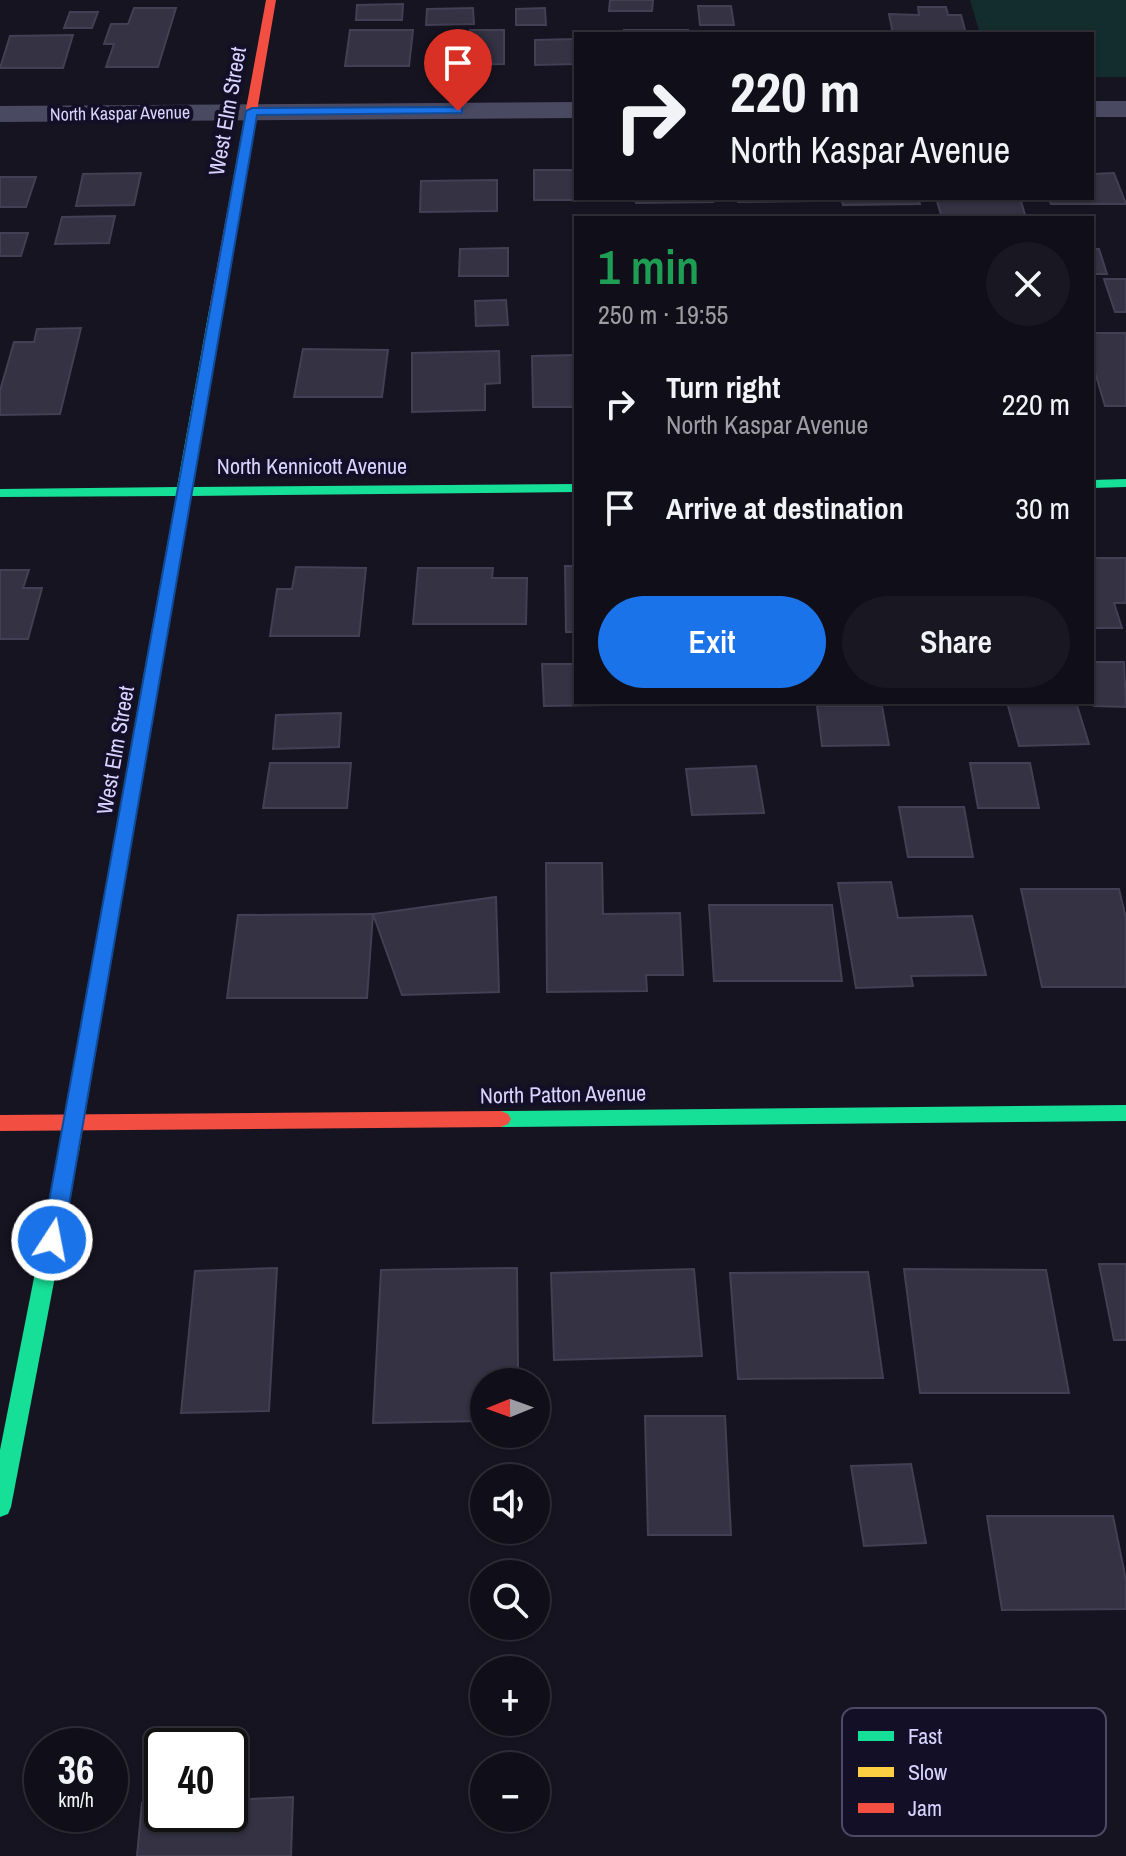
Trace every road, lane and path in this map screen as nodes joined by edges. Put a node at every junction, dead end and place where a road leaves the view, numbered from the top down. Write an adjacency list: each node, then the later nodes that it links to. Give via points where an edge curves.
1 (271, 0): 5 (street, West Elm Street)
2 (1094, 109): 3 (street)
3 (1126, 109)
4 (574, 110): 5 (street, North Kaspar Avenue)
5 (252, 111): 6 (street, North Kaspar Avenue); 10 (street, West Elm Street)
6 (0, 114)
7 (1126, 483): 8 (street)
8 (1094, 484)
9 (574, 488): 10 (street, North Kennicott Avenue)
10 (183, 491): 11 (street, North Kennicott Avenue); 13 (street, West Elm Street)
11 (0, 493)
12 (1126, 1113): 13 (street, North Patton Avenue)
13 (75, 1122): 14 (street, North Patton Avenue); 15 (street, West Elm Street)
14 (0, 1123)
15 (0, 1507)

